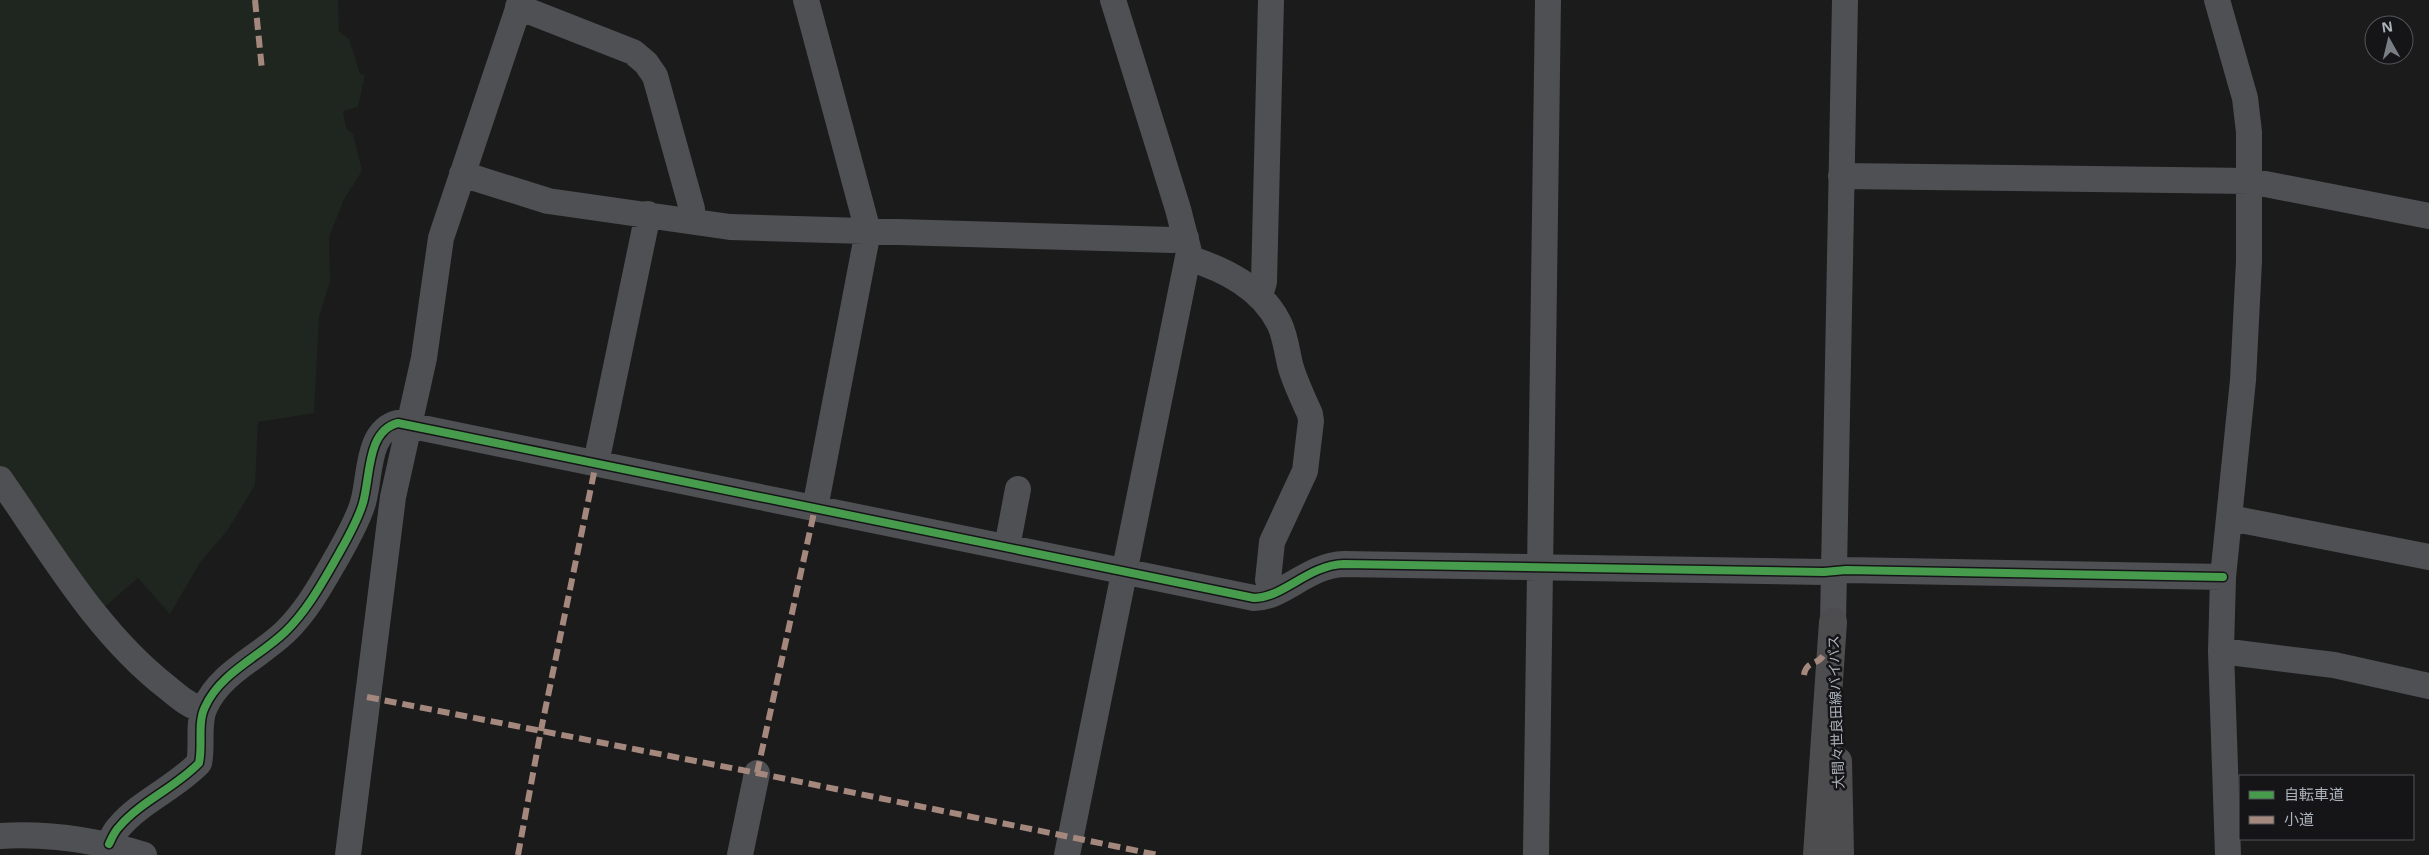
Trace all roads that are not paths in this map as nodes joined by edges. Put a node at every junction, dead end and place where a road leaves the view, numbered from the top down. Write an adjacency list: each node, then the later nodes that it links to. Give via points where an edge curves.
1 (806, 0): 14 (street)
2 (1113, 0): 15 (street)
3 (1272, 0): 16 (street, via 1264,282)
4 (1548, 0): 25 (street)
5 (1845, 0): 9 (street)
6 (2217, 0): 10 (street, via 2245,98 2250,132)
7 (519, 4): 8 (street); 13 (street, via 633,52 646,62 654,76 692,209)
8 (462, 174): 11 (street, via 548,201); 17 (street, via 441,238 424,358)
9 (1841, 176): 10 (street); 27 (street)
10 (2250, 180): 12 (street); 22 (street, via 2243,380)
11 (648, 214): 13 (street); 18 (street)
12 (2429, 216)
13 (691, 220): 14 (street, via 730,227)
14 (868, 231): 15 (street, via 1173,240); 21 (street)
15 (1187, 248): 16 (street); 26 (street)
16 (1260, 296): 29 (street, via 1280,325 1291,368 1311,421 1305,471 1272,542 1268,580)
17 (407, 425): 18 (street); 33 (street, via 391,425 378,438 356,522 307,607 285,632 217,688); 37 (street, via 392,504)
18 (596, 463): 21 (street)
19 (0, 479): 33 (street, via 97,618 149,674 188,704)
20 (1018, 489): 23 (street)
21 (815, 508): 23 (street)
22 (2230, 518): 24 (street); 28 (street)
23 (1006, 547): 26 (street)
24 (2429, 557)
25 (1541, 568): 27 (street); 29 (street, via 1336,564 1321,568); 40 (street)
26 (1125, 571): 29 (street, via 1254,598); 39 (street)
27 (1836, 571): 28 (street); 30 (street)
28 (2223, 577): 31 (street)
29 (1272, 594)
30 (1833, 622): 41 (main road, 大間々世良田線バイパス); 42 (main road, 大間々世良田線バイパス)
31 (2222, 651): 32 (street, via 2334,665); 43 (street)
32 (2429, 686)
33 (204, 710): 36 (street, via 199,764 131,814 117,829)
34 (757, 773): 38 (street)
35 (0, 836): 36 (street, via 51,835)
36 (123, 850)
37 (348, 855)
38 (740, 855)
39 (1067, 855)
40 (1536, 855)
41 (1817, 855)
42 (1840, 855)
43 (2228, 855)

